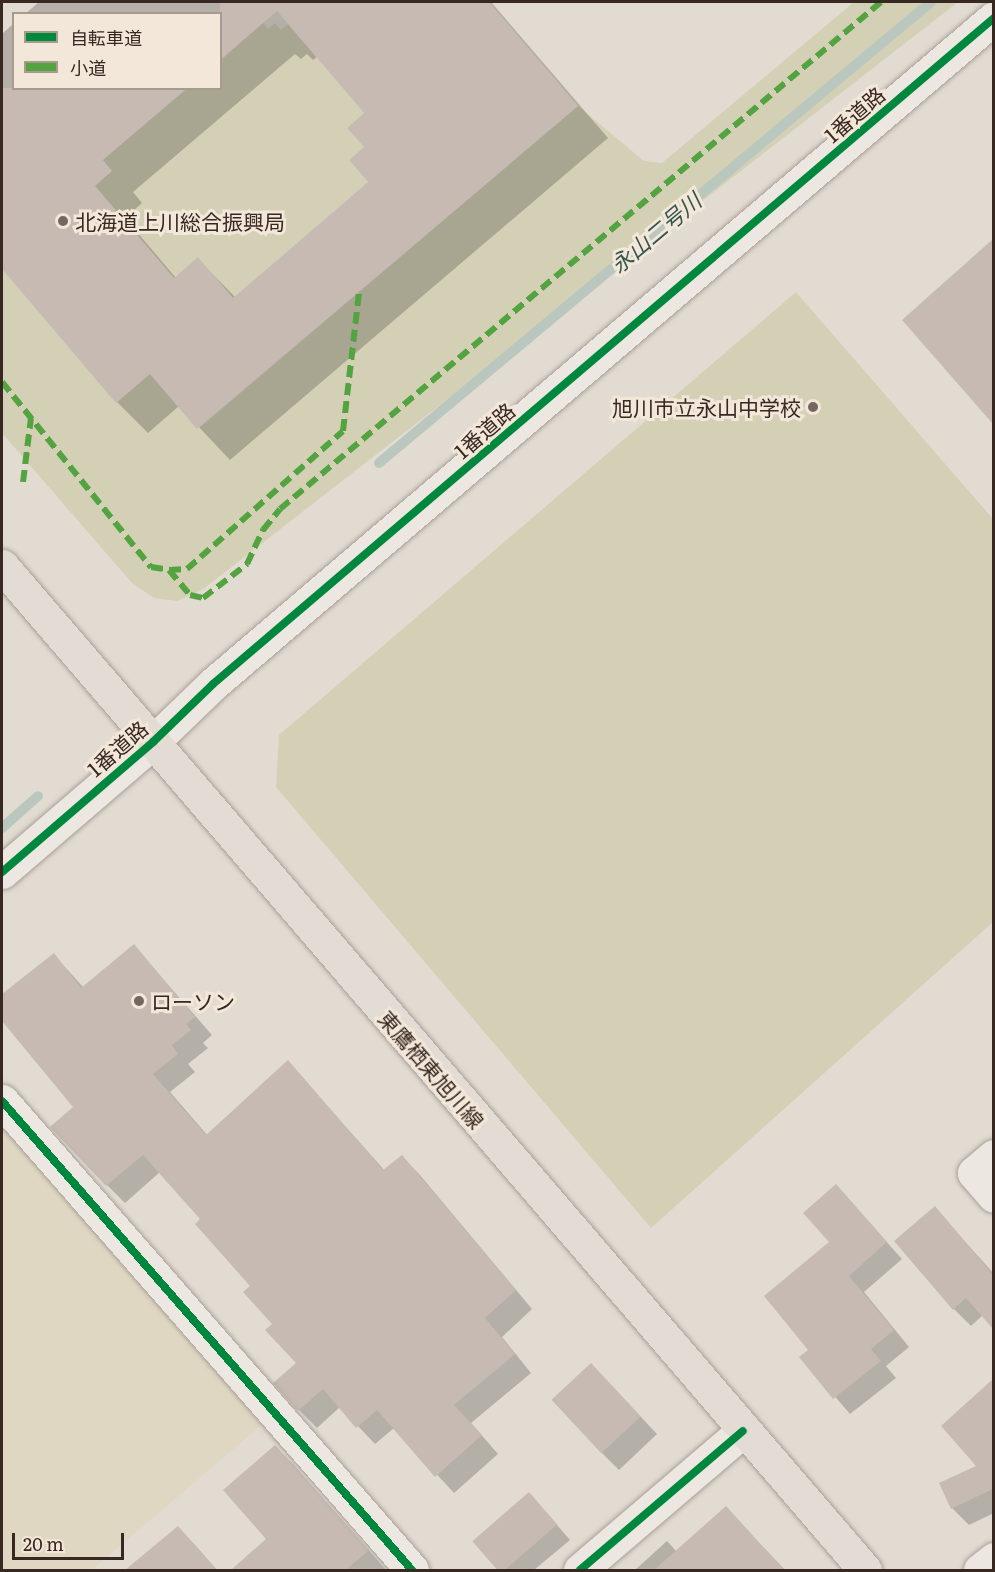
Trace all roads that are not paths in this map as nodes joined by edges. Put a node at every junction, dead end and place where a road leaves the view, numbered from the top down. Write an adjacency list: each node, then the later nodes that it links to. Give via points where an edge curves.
1 (993, 18): 3 (street, 1番道路, via 213,684)
2 (2, 566): 3 (main road, 東鷹栖東旭川線)
3 (153, 742): 4 (street, 1番道路); 8 (main road, 東鷹栖東旭川線)
4 (2, 873)
5 (2, 1101): 10 (street)
6 (993, 1156): 7 (street, via 974,1173)
7 (993, 1196)
8 (742, 1431): 11 (street); 12 (main road, 東鷹栖東旭川線)
9 (993, 1559): 13 (street)
10 (412, 1570)
11 (580, 1570)
12 (865, 1570)
13 (980, 1570)

